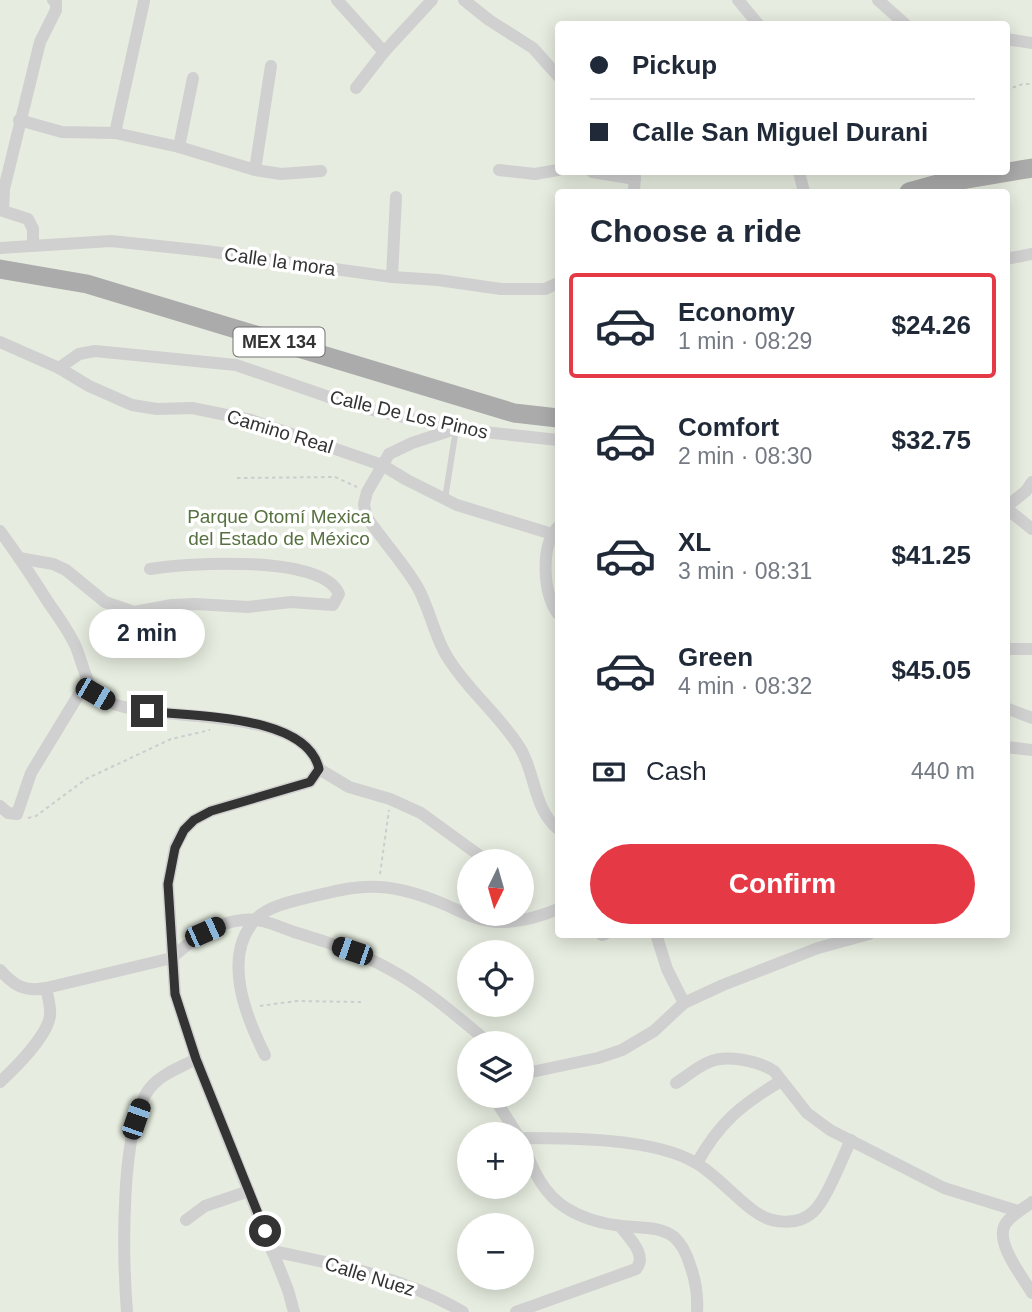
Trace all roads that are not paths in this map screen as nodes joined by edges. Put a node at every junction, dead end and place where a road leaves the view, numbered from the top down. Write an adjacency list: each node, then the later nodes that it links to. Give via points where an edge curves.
1 (54, 0): 18 (street, via 56,10 40,42)
2 (337, 0): 13 (street)
3 (432, 0): 13 (street)
4 (464, 0): 8 (street)
5 (738, 0): 9 (street)
6 (878, 0): 10 (street)
7 (144, 1): 19 (street)
8 (475, 4): 15 (street, via 489,20 533,48)
9 (756, 21)
10 (902, 21)
11 (1010, 40): 12 (street)
12 (1032, 43)
13 (384, 52): 17 (street)
14 (271, 66): 22 (street)
15 (555, 73)
16 (193, 78): 20 (street)
17 (356, 88)
18 (19, 120): 19 (street, via 62,132); 30 (street, via 2,208 31,222)
19 (115, 133): 20 (street)
20 (179, 147): 22 (street)
21 (1032, 168): 26 (main road)
22 (256, 170): 24 (street, via 281,174)
23 (499, 170): 25 (street, via 535,174)
24 (321, 171)
25 (555, 171)
26 (1010, 172)
27 (991, 175): 28 (main road)
28 (920, 189)
29 (396, 197): 35 (street)
30 (33, 246): 31 (street, Calle la mora); 35 (street, Calle la mora, via 111,241)
31 (0, 248)
32 (1032, 254): 33 (street)
33 (1010, 258)
34 (0, 269): 39 (main road, MEX 134, via 87,284 514,413)
35 (392, 278): 36 (street, Calle la mora, via 522,290)
36 (555, 284)
37 (0, 342): 38 (street, Camino Real)
38 (60, 368): 40 (street, Calle De Los Pinos, via 95,351 211,361 236,365 355,406); 42 (street, Camino Real, via 89,386 145,409 221,413)
39 (555, 418)
40 (456, 429): 41 (street, Calle De Los Pinos); 42 (street, via 399,449); 44 (lane)
41 (555, 440)
42 (382, 465): 44 (street, Camino Real); 63 (street, via 367,492 366,516 418,588 452,666 521,750 543,812)
43 (1032, 482): 45 (street)
44 (445, 499): 49 (street, Camino Real)
45 (1010, 504)
46 (1010, 510): 47 (street)
47 (1032, 529)
48 (0, 531): 51 (street)
49 (555, 533)
50 (555, 537): 53 (street, via 547,566)
51 (19, 558): 52 (street, via 66,570 105,602 134,612 195,604 333,605 339,594 314,574 284,566); 56 (street, via 69,632)
52 (150, 569)
53 (555, 605)
54 (1010, 649): 55 (street)
55 (1032, 649)
56 (87, 681): 61 (street, via 95,694 121,706 275,729 312,751); 62 (street, via 46,744 17,814)
57 (1010, 710): 58 (street)
58 (1032, 718)
59 (1010, 747): 60 (street)
60 (1032, 750)
61 (319, 769): 64 (street, via 349,787 421,813); 69 (street, via 310,782 211,811 184,830 175,848 168,884)
62 (0, 806)
63 (555, 826)
64 (470, 849)
65 (555, 910): 66 (street, via 494,922 411,892 378,887 304,898)
66 (256, 919): 69 (street, via 222,924); 73 (street, via 352,951 392,970); 74 (street, via 244,941 238,975 245,1008)
67 (657, 938): 72 (street)
68 (854, 938): 72 (street, via 818,948)
69 (172, 958): 71 (street); 75 (street, via 175,994)
70 (0, 970): 71 (street, via 27,990)
71 (46, 988): 78 (street, via 48,1022)
72 (684, 1003): 76 (street, via 654,1031 622,1050)
73 (474, 1031)
74 (265, 1055)
75 (196, 1059): 84 (street); 90 (street, via 150,1087 136,1119 129,1153 124,1240)
76 (534, 1071)
77 (781, 1081): 79 (street, via 768,1067 733,1059 712,1060); 81 (street, via 807,1113); 82 (street, via 730,1116)
78 (0, 1082)
79 (676, 1083)
80 (534, 1140): 82 (street, via 577,1138 647,1147)
81 (850, 1140): 82 (street, via 814,1211 792,1222 773,1221 756,1213); 85 (street, via 944,1188)
82 (697, 1163)
83 (534, 1167): 87 (street, via 542,1185 567,1209)
84 (249, 1191): 86 (street, via 205,1206); 88 (street)
85 (1028, 1206): 89 (street, via 1006,1224 1002,1237)
86 (186, 1220)
87 (620, 1226): 93 (street, via 641,1257 636,1269); 94 (street, via 662,1231 675,1238 694,1274)
88 (272, 1251): 91 (street); 92 (street, Calle Nuez, via 375,1276)
89 (1032, 1293)
90 (127, 1312)
91 (294, 1312)
92 (463, 1312)
93 (516, 1312)
94 (697, 1312)

